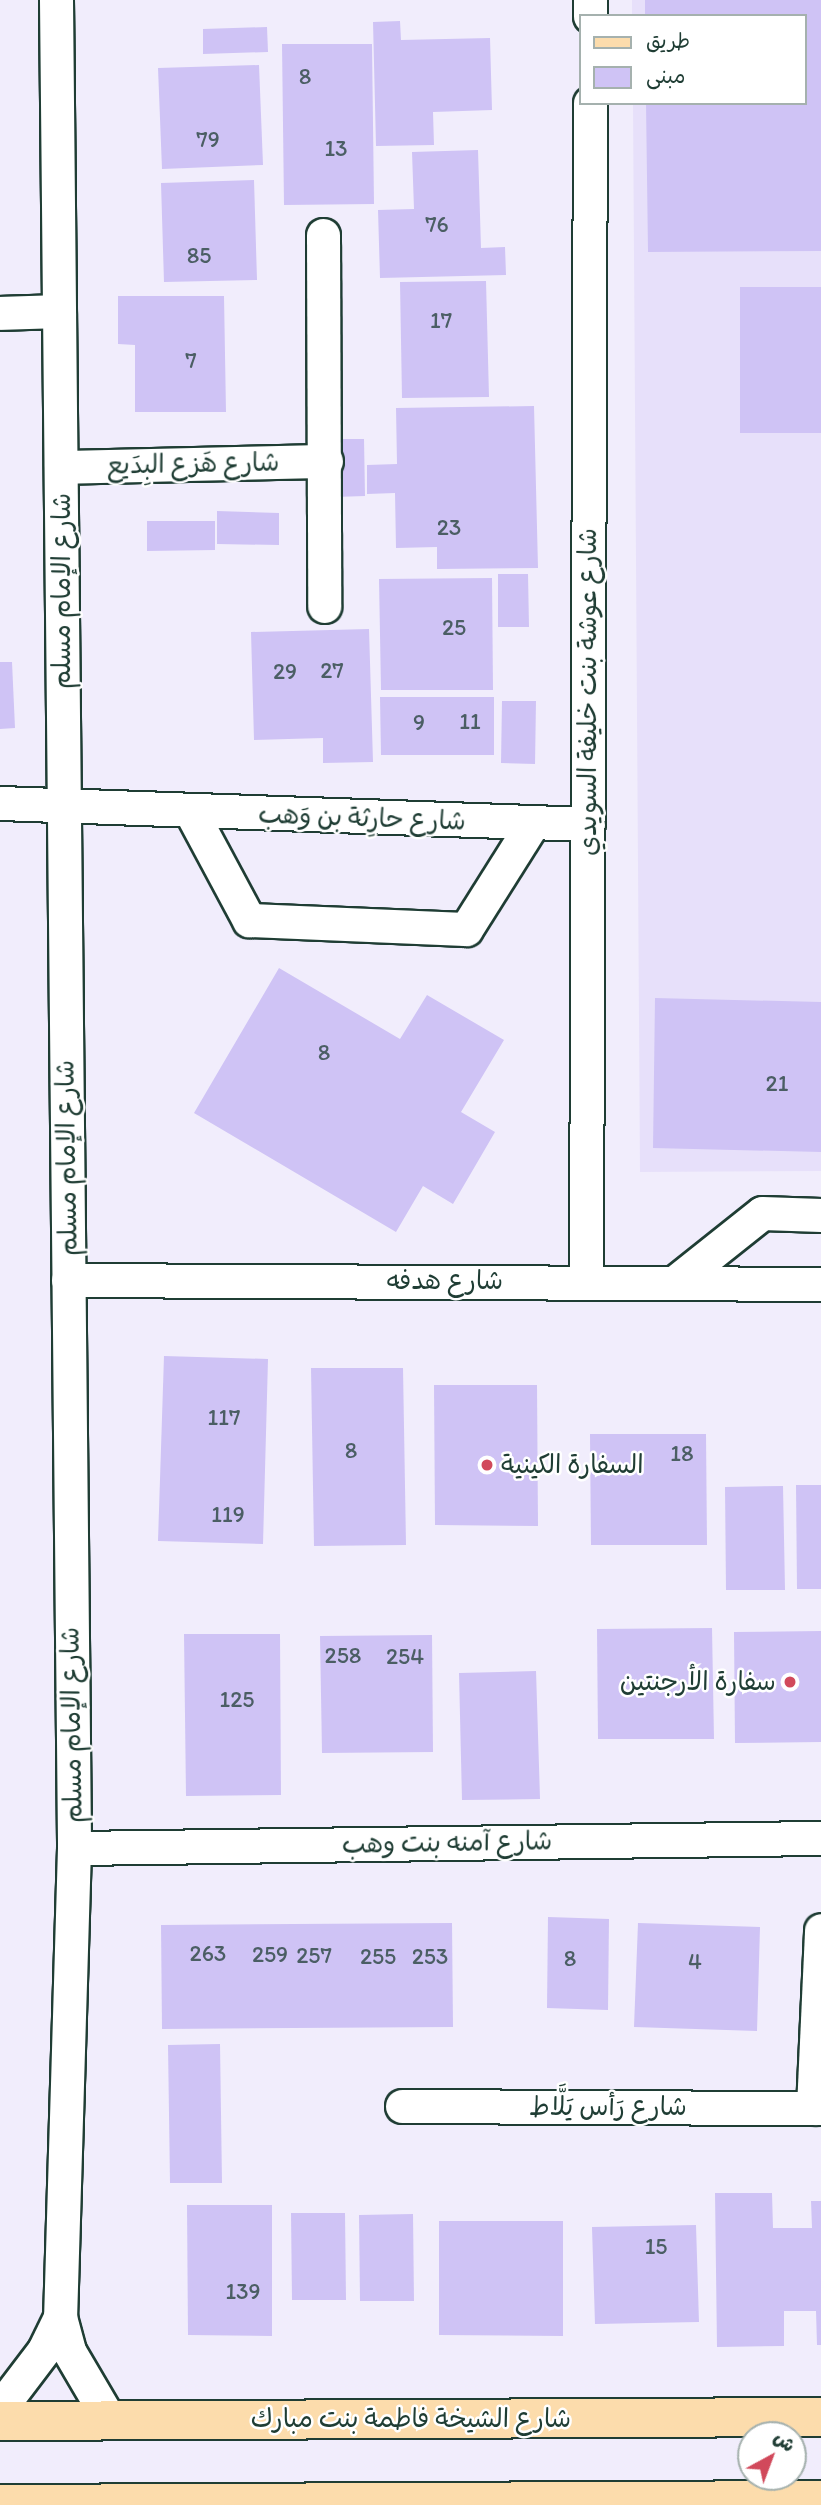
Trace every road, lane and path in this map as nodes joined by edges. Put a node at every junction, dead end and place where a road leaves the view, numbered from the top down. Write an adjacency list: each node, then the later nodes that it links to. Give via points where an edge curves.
1 (56, 0): 4 (street, شارع الإمام مسلم)
2 (590, 105): 13 (street, شارع عوشة بنت خليفة السويدي)
3 (323, 235): 6 (street)
4 (59, 311): 5 (street); 7 (street, شارع الإمام مسلم)
5 (0, 313)
6 (326, 461): 7 (street, شارع هَزع البِدَيع); 8 (street)
7 (61, 467): 10 (street, شارع الإمام مسلم)
8 (324, 606)
9 (0, 803): 10 (street, شارع حارِثة بن وَهب)
10 (64, 804): 11 (street, شارع حارِثة بن وَهب); 15 (street, شارع الإمام مسلم)
11 (191, 812): 12 (street, شارع حارِثة بن وَهب); 12 (street, via 249,920 466,929)
12 (532, 824): 13 (street, شارع حارِثة بن وَهب)
13 (588, 824): 16 (street, شارع عوشة بنت خليفة السويدي)
14 (821, 1215): 17 (street, via 762,1213)
15 (68, 1280): 16 (street, شارع هدفه); 20 (street, شارع الإمام مسلم)
16 (586, 1281): 17 (street, شارع هدفه)
17 (674, 1283): 18 (street, شارع هدفه)
18 (821, 1284)
19 (821, 1838): 20 (street, شارع آمنه بنت وهب)
20 (74, 1848): 24 (street, شارع الإمام مسلم)
21 (821, 1930): 23 (street, شارع رَأس يَلَّاط)
22 (402, 2106): 23 (street, شارع رَأس يَلَّاط)
23 (817, 2108)
24 (60, 2317): 25 (street, شارع الإمام مسلم, via 44,2350); 28 (street, شارع الإمام مسلم, via 69,2351)
25 (0, 2408)
26 (821, 2417): 28 (main road, شارع الشيخة فاطمة بنت مبارك)
27 (0, 2421): 28 (main road, شارع الشيخة فاطمة بنت مبارك)
28 (110, 2421)
29 (821, 2500): 30 (main road)
30 (746, 2503): 31 (main road)
31 (0, 2504)

